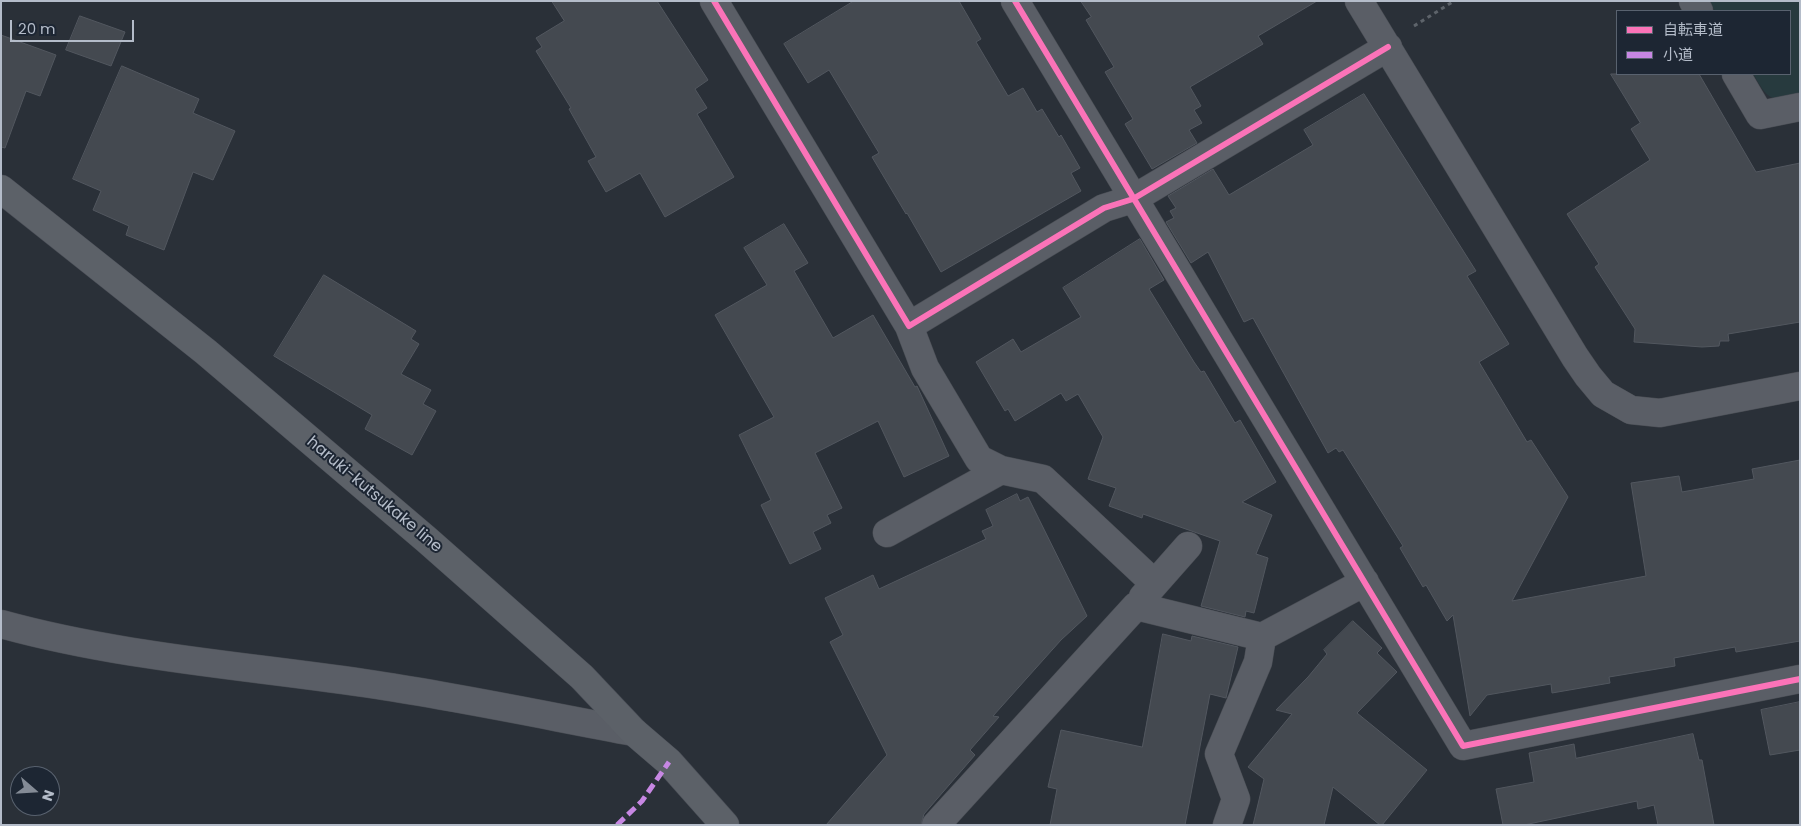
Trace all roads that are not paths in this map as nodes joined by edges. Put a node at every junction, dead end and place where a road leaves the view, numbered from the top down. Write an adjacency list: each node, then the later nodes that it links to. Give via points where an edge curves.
1 (714, 1): 9 (street)
2 (1015, 1): 8 (street)
3 (1359, 1): 4 (street)
4 (1388, 47): 8 (street); 10 (street, via 1575,357 1603,394 1631,410 1660,413)
5 (1737, 75): 6 (street, via 1760,115)
6 (1800, 107)
7 (1, 189): 20 (main road, haruki-kutsukake line, via 206,352 428,540 582,678)
8 (1133, 199): 9 (street, via 1104,208); 14 (street)
9 (910, 326): 11 (street, via 925,368 979,459)
10 (1800, 386)
11 (1002, 470): 12 (street); 15 (street, via 1043,479)
12 (887, 533)
13 (1188, 546): 15 (street)
14 (1366, 582): 18 (street); 19 (street, via 1463,746)
15 (1154, 583): 16 (street)
16 (1136, 606): 18 (street); 22 (street)
17 (1, 624): 20 (street, via 42,636 149,655 378,685)
18 (1262, 637): 23 (street, via 1258,662 1219,754 1236,799)
19 (1800, 679)
20 (634, 732): 21 (main road, haruki-kutsukake line, via 669,762)
21 (725, 825)
22 (936, 825)
23 (1227, 825)

